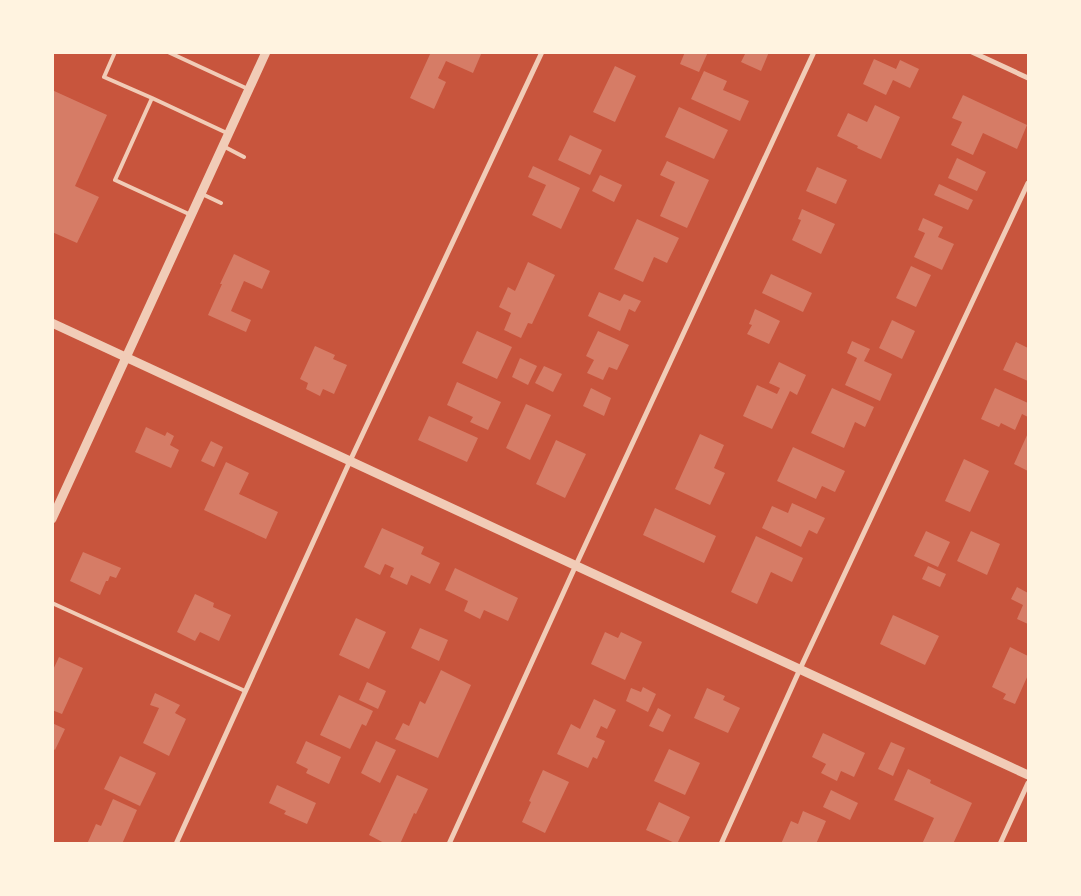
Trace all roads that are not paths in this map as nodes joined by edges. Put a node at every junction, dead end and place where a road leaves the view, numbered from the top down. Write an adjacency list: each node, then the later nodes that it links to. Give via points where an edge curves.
1 (115, 52): 9 (lane, via 104,77)
2 (168, 52): 8 (lane)
3 (266, 52): 8 (street)
4 (542, 52): 19 (street)
5 (814, 52): 21 (street)
6 (972, 52): 7 (street)
7 (1028, 78)
8 (249, 89): 10 (street)
9 (152, 98): 10 (lane); 16 (lane, via 115,180)
10 (229, 134): 11 (street)
11 (223, 146): 12 (lane); 14 (street)
12 (244, 156)
13 (1028, 183): 23 (street)
14 (202, 194): 15 (lane); 16 (street)
15 (221, 204)
16 (192, 215): 18 (street)
17 (52, 323): 18 (street)
18 (127, 358): 19 (street); 20 (street)
19 (350, 461): 21 (street); 24 (street)
20 (52, 519)
21 (576, 565): 23 (street); 28 (street)
22 (52, 602): 24 (lane)
23 (800, 669): 25 (street); 29 (street)
24 (245, 691): 27 (street)
25 (1028, 775)
26 (1028, 783): 30 (street)
27 (176, 844)
28 (449, 844)
29 (721, 844)
30 (1000, 844)

